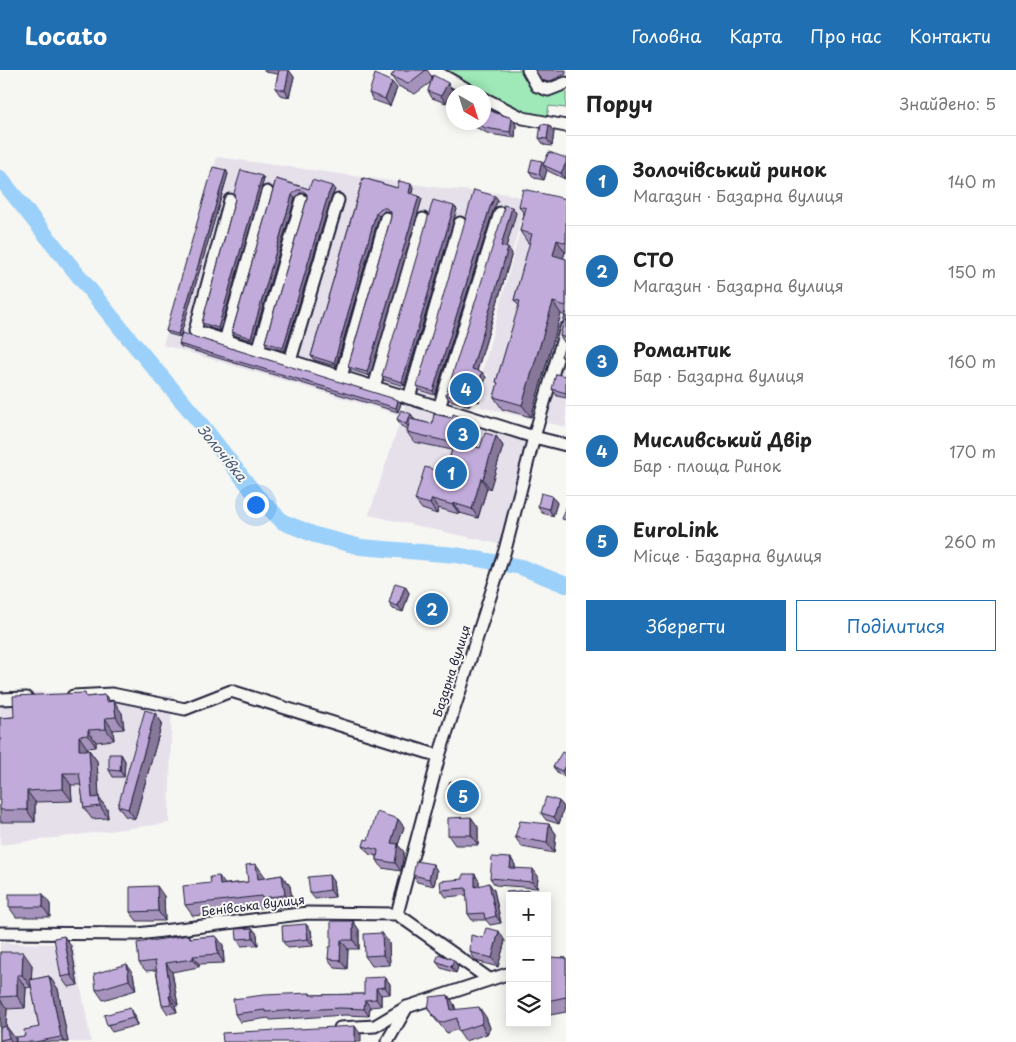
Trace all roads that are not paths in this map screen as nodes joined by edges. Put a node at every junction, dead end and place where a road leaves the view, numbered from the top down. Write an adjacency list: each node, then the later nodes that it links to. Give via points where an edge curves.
1 (434, 70): 4 (street)
2 (528, 70): 3 (street, via 537,86 548,90)
3 (566, 83)
4 (460, 85)
5 (491, 102): 6 (street, via 523,118)
6 (566, 126)
7 (267, 192): 16 (street)
8 (230, 200): 16 (street, via 195,331)
9 (302, 200): 17 (street)
10 (338, 200): 18 (street)
11 (500, 213): 22 (street)
12 (386, 218): 19 (street)
13 (423, 219): 20 (street)
14 (460, 223): 21 (street)
15 (566, 328): 23 (street, Базарна вулиця)
16 (226, 341): 17 (street)
17 (258, 351): 18 (street)
18 (290, 361): 19 (street)
19 (341, 377): 20 (street)
20 (374, 387): 21 (street)
21 (409, 398): 22 (street)
22 (439, 408): 23 (street)
23 (534, 437): 24 (street); 28 (street, Базарна вулиця, via 495,585)
24 (566, 445)
25 (66, 696): 28 (street, via 112,694 185,709 231,692)
26 (38, 697): 27 (street)
27 (0, 699)
28 (439, 756): 29 (street, Базарна вулиця)
29 (397, 914): 30 (street, Бенівська вулиця, via 308,913 138,934); 32 (street)
30 (0, 933)
31 (506, 974): 32 (street)
32 (489, 979): 33 (street)
33 (407, 1008): 34 (street, via 375,1026); 35 (street)
34 (327, 1029)
35 (387, 1042)

